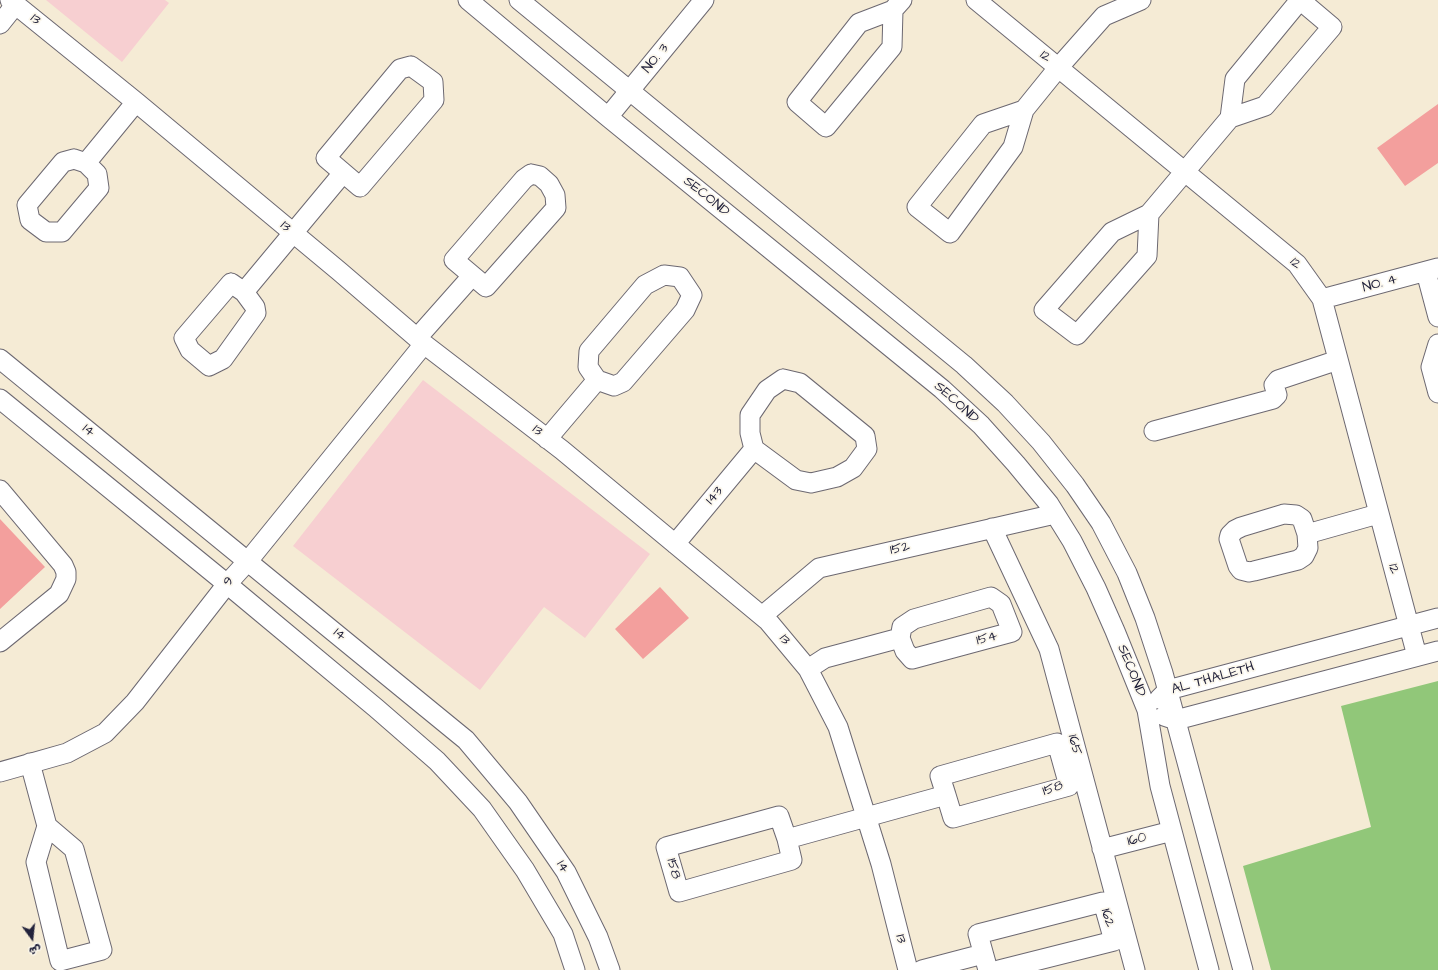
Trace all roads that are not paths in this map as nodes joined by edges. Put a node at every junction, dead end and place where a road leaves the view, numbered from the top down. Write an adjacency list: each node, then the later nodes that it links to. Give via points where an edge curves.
1 (468, 0): 15 (street, SECOND)
2 (519, 0): 12 (street, SECOND)
3 (704, 0): 12 (street, NO. 3)
4 (976, 0): 11 (street, 12)
5 (1141, 0): 9 (street)
6 (1300, 0): 16 (street, via 1235,79); 16 (street, via 1332,27 1265,106)
7 (13, 2): 10 (street); 13 (street, 13)
8 (897, 5): 8 (street, via 892,47 826,127 797,102 859,23)
9 (1105, 8): 11 (street)
10 (0, 24)
11 (1058, 68): 14 (street); 18 (street, 12)
12 (629, 91): 15 (street, NO. 3); 53 (street, SECOND, via 964,365 1016,414 1075,485 1101,523 1145,618)
13 (136, 102): 17 (street); 21 (street, 13)
14 (1024, 110): 14 (street, via 1013,147 950,233 917,207 983,124)
15 (608, 117): 38 (street, SECOND, via 942,389 981,425)
16 (1230, 118): 18 (street)
17 (86, 163)
18 (1184, 171): 20 (street); 25 (street, 12, via 1297,264)
19 (343, 173): 19 (street, via 360,187 434,100 433,82 411,66 400,69 326,158); 21 (street)
20 (1149, 214): 20 (street, via 1147,256 1077,335 1044,310 1112,232)
21 (292, 233): 24 (street); 27 (street, 13)
22 (1432, 270): 25 (street, NO. 4); 26 (street)
23 (472, 276): 23 (street, via 486,287 556,208 555,195 549,184 540,176 531,174 524,179 454,260); 27 (street, 9)
24 (244, 292)
25 (1322, 299): 30 (street, 12)
26 (1438, 317)
27 (420, 341): 35 (street, 13); 43 (street, 9)
28 (1438, 344): 32 (street, via 1431,368)
29 (0, 359): 43 (street, 14)
30 (1338, 360): 34 (street, via 1278,380 1274,386 1277,395 1273,400); 39 (street, 12)
31 (597, 380): 31 (street, via 588,367 588,351 646,285 664,275 680,277 692,295 684,310 623,382 614,386); 35 (street)
32 (1438, 393)
33 (0, 399): 44 (street)
34 (1154, 431)
35 (547, 439): 42 (street, 13)
36 (754, 449): 36 (street, via 750,433 750,415 767,390 783,379 800,383 854,426 865,436 867,449 853,468 837,478 811,483 796,480); 42 (street, 143)
37 (0, 490): 49 (street, via 63,565 66,572 66,579 59,594)
38 (1055, 514): 40 (street, 152); 54 (street, SECOND, via 1096,588)
39 (1378, 514): 41 (street); 47 (street, 12)
40 (992, 528): 45 (street, 152, via 819,568); 63 (street, 165, via 1049,649)
41 (1307, 534)
42 (675, 544): 45 (street, 13)
43 (248, 561): 44 (street, 9); 66 (street, 14, via 466,740 518,802 566,872 598,937)
44 (227, 584): 56 (street, 9, via 135,702 105,733 68,753); 65 (street, via 437,761 482,809 524,870 562,934)
45 (762, 616): 52 (street, 13)
46 (1438, 618): 47 (street, AL THALETH)
47 (1408, 625): 51 (street, 12); 53 (street, AL THALETH)
48 (900, 638): 48 (street, 154, via 905,652 912,659 1012,632 1001,604 990,597 914,619 902,627); 52 (street, via 825,658)
49 (0, 642)
50 (1438, 651): 51 (street, AL THALETH)
51 (1417, 656): 55 (street, AL THALETH)
52 (808, 669): 59 (street, 13, via 838,727)
53 (1168, 690): 54 (street, AL THALETH); 55 (street, SECOND)
54 (1147, 710): 55 (street, AL THALETH); 61 (street, SECOND, via 1160,786)
55 (1176, 720): 72 (street, SECOND)
56 (30, 764): 57 (street, 9); 60 (street)
57 (0, 772)
58 (946, 796): 58 (street, 158, via 953,818 1069,786 1057,743 940,776); 59 (street)
59 (866, 817): 62 (street); 67 (street, 13, via 881,864)
60 (47, 826): 60 (street, via 36,862 60,961 102,950 74,849)
61 (1172, 831): 63 (street, 160); 71 (street, SECOND)
62 (787, 839): 62 (street, 158, via 779,816 666,847 679,892 792,860)
63 (1102, 849): 70 (street, 165)
64 (986, 962): 68 (street, 162); 69 (street, 162, via 978,934 1103,902 1114,941)
65 (575, 970)
66 (610, 970)
67 (908, 970)
68 (922, 970)
69 (999, 970)
70 (1134, 970)
71 (1209, 970)
72 (1243, 970)

